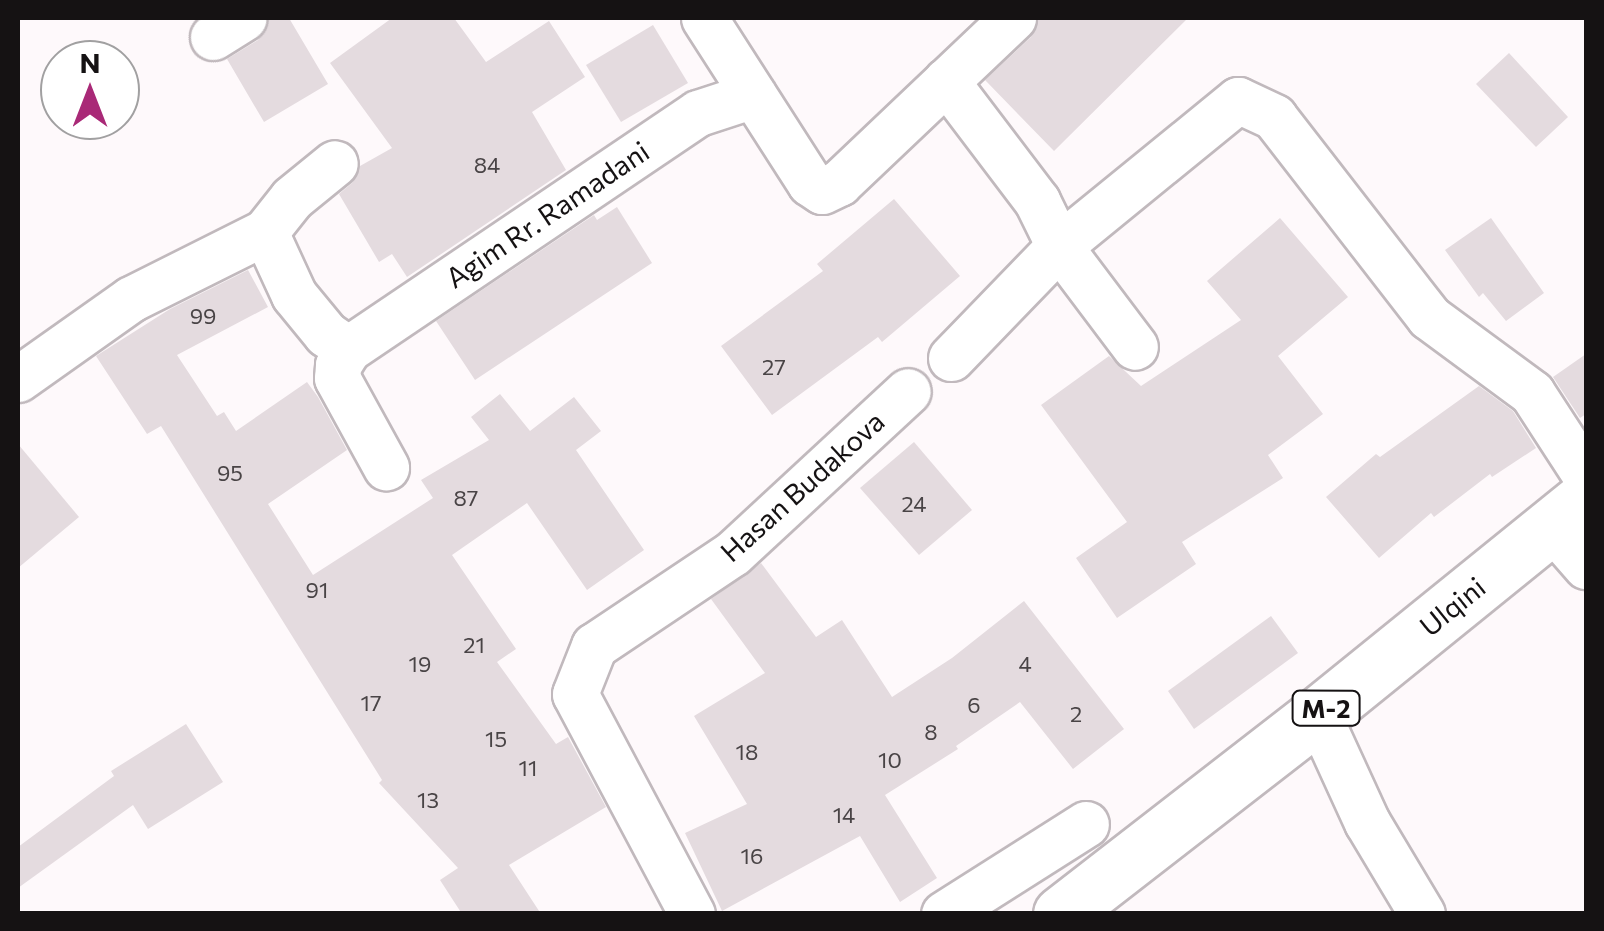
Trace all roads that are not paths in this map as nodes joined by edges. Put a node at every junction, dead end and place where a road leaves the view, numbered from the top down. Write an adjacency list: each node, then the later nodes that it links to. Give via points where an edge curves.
1 (704, 18): 4 (street)
2 (1013, 18): 3 (street)
3 (946, 81): 4 (street, via 830,191 810,183); 7 (street, via 1037,201)
4 (754, 94): 9 (street, Agim Rr. Ramadani, via 698,113)
5 (335, 163): 6 (street, via 292,198)
6 (265, 232): 9 (street, via 294,294 326,334); 11 (street, via 132,299)
7 (1058, 246): 8 (street); 10 (street); 14 (street, via 1238,100 1274,117 1429,317 1532,393)
8 (1135, 347)
9 (348, 348): 13 (street, via 337,378)
10 (951, 358)
11 (18, 379)
12 (908, 391): 19 (street, Hasan Budakova, via 733,553 594,646 576,694)
13 (386, 466)
14 (1586, 476)
15 (1569, 511): 16 (street); 17 (main road, Ulqini / M-2)
16 (1586, 566)
17 (1318, 714): 21 (main road, Ulqini / M-2); 22 (street, via 1367,822)
18 (1086, 824): 20 (street)
19 (692, 914)
20 (944, 914)
21 (1061, 914)
22 (1422, 914)

